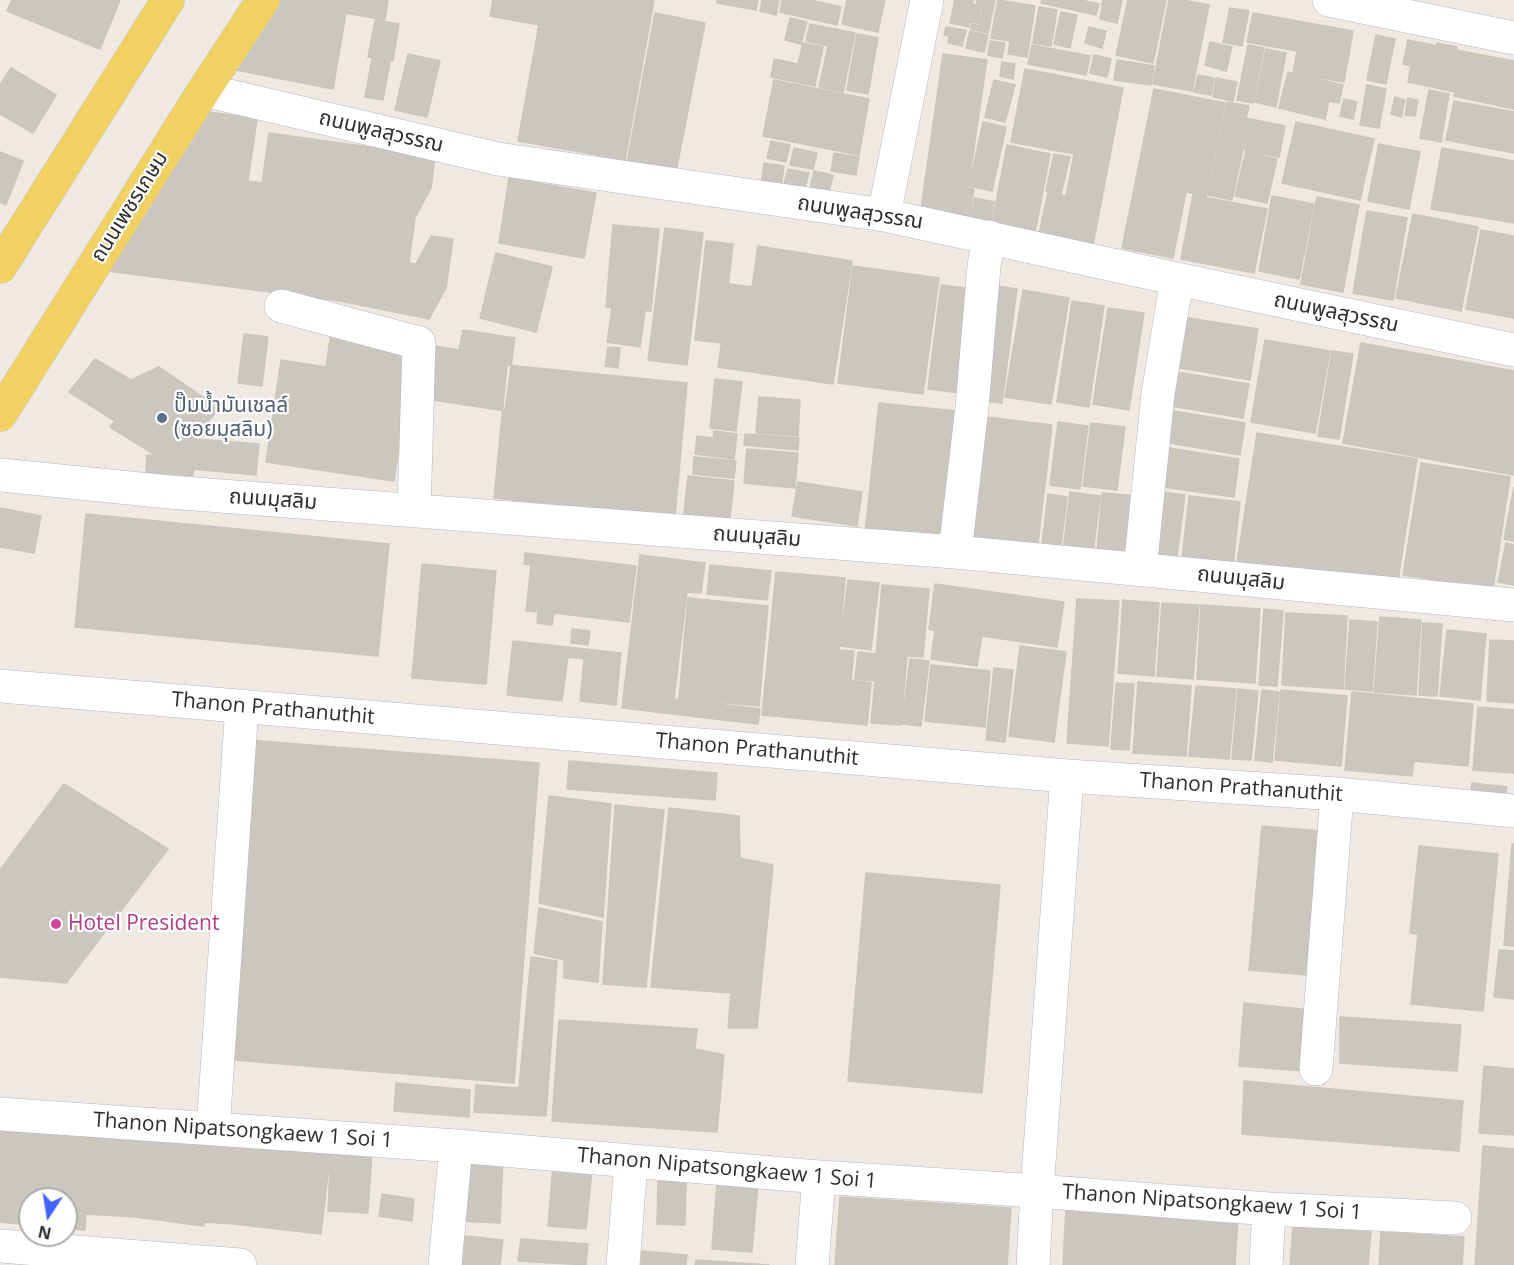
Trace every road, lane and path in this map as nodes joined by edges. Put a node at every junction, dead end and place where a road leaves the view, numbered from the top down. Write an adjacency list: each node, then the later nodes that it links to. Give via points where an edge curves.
1 (168, 0): 9 (main road)
2 (263, 0): 6 (main road, ถนนเพชรเกษม)
3 (927, 0): 7 (street)
4 (1329, 0): 5 (street)
5 (1514, 38)
6 (204, 90): 7 (street, ถนนพูลสุวรรณ, via 498,159); 13 (main road, ถนนเพชรเกษม)
7 (884, 215): 8 (street, ถนนพูลสุวรรณ)
8 (989, 237): 10 (street, ถนนพูลสุวรรณ); 16 (street)
9 (0, 267)
10 (1177, 279): 12 (street, ถนนพูลสุวรรณ); 17 (street, via 1158,394)
11 (281, 306): 15 (street, via 419,343)
12 (1514, 350)
13 (0, 415)
14 (0, 475): 15 (street, ถนนมุสลิม)
15 (414, 511): 16 (street, ถนนมุสลิม)
16 (955, 552): 17 (street, ถนนมุสลิม)
17 (1140, 570): 18 (street, ถนนมุสลิม)
18 (1514, 605)
19 (0, 686): 20 (street, Thanon Prathanuthit)
20 (242, 706): 21 (street, Thanon Prathanuthit); 26 (street)
21 (1067, 776): 22 (street, Thanon Prathanuthit); 30 (street)
22 (1337, 794): 23 (street, Thanon Prathanuthit); 24 (street)
23 (1514, 811)
24 (1316, 1068)
25 (0, 1114): 26 (street, Thanon Nipatsongkaew 1 Soi 1)
26 (213, 1129): 27 (street, Thanon Nipatsongkaew 1 Soi 1)
27 (456, 1146): 28 (street, Thanon Nipatsongkaew 1 Soi 1); 35 (street)
28 (631, 1162): 29 (street, Thanon Nipatsongkaew 1 Soi 1); 36 (street)
29 (819, 1177): 30 (street, Thanon Nipatsongkaew 1 Soi 1); 37 (street)
30 (1037, 1191): 31 (street, Thanon Nipatsongkaew 1 Soi 1); 38 (street)
31 (1269, 1209): 32 (street, Thanon Nipatsongkaew 1 Soi 1); 39 (street)
32 (1455, 1218)
33 (0, 1246): 34 (street)
34 (240, 1265)
35 (445, 1265)
36 (623, 1265)
37 (812, 1265)
38 (1033, 1265)
39 (1266, 1265)

